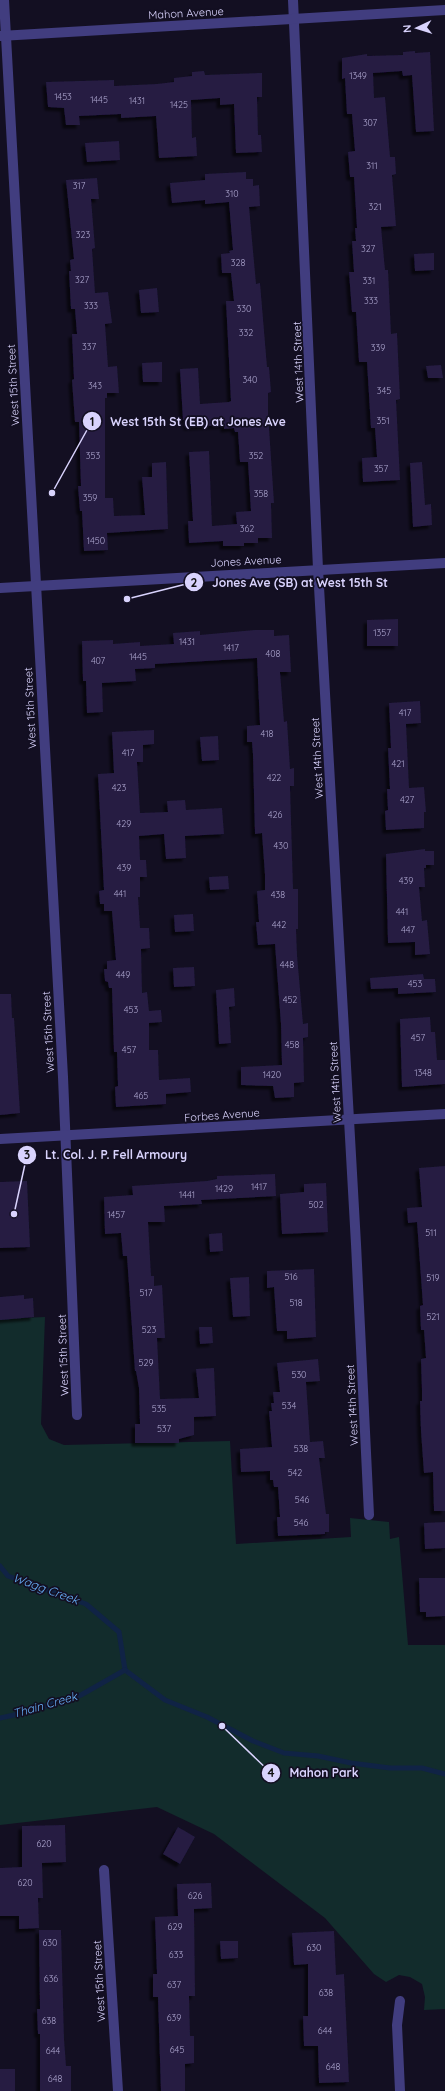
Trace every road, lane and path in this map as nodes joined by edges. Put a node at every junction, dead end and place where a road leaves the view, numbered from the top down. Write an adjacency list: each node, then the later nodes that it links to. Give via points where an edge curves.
1 (4, 0): 5 (street, West 15th Street)
2 (293, 0): 4 (street, West 14th Street)
3 (445, 10): 4 (street, Mahon Avenue)
4 (294, 19): 5 (street, Mahon Avenue); 7 (street, West 14th Street)
5 (3, 36): 8 (street, West 15th Street)
6 (445, 563): 7 (street, Jones Avenue)
7 (318, 569): 8 (street, Jones Avenue); 11 (street, West 14th Street)
8 (36, 586): 9 (street, Jones Avenue); 12 (street, West 15th Street)
9 (0, 588)
10 (445, 1114): 11 (street, Forbes Avenue)
11 (349, 1119): 12 (street, Forbes Avenue); 15 (street, West 14th Street)
12 (65, 1136): 13 (street, Forbes Avenue); 14 (street, West 15th Street)
13 (0, 1140)
14 (78, 1415)
15 (369, 1515)
16 (104, 1870): 18 (street, West 15th Street)
17 (400, 2001): 19 (street, via 397,2025)
18 (118, 2091)
19 (400, 2091)

